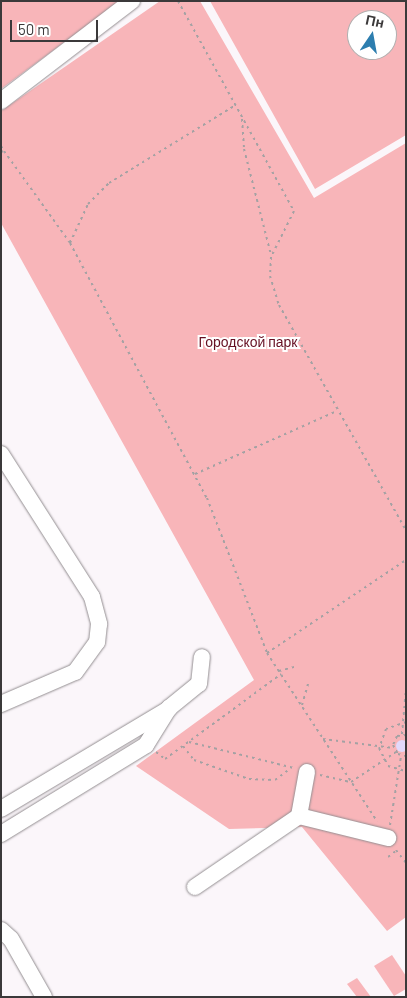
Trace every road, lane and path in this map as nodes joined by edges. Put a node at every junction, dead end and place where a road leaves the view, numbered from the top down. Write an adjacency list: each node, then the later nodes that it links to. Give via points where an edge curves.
1 (132, 1): 3 (street)
2 (178, 1): 4 (path)
3 (1, 101)
4 (236, 105): 5 (path); 8 (path, via 109,183 88,204)
5 (242, 116): 9 (path, via 244,149); 9 (path, via 294,211)
6 (1, 146): 7 (path)
7 (3, 152): 8 (path)
8 (70, 243): 12 (path)
9 (271, 257): 10 (path, via 270,276 279,305)
10 (337, 412): 12 (path); 13 (path)
11 (1, 454): 22 (street, via 92,597 99,624 97,642 75,672)
12 (194, 474): 15 (path)
13 (406, 530)
14 (406, 560): 15 (path)
15 (267, 653): 18 (path)
16 (202, 657): 24 (street, via 199,684)
17 (294, 667): 18 (path)
18 (279, 671): 19 (path)
19 (281, 674): 23 (path); 30 (path)
20 (308, 684): 23 (path)
21 (406, 688): 25 (path)
22 (1, 704)
23 (302, 705): 29 (path)
24 (169, 708): 31 (street); 43 (street)
25 (401, 722): 26 (path); 27 (path); 33 (path, via 386,730)
26 (406, 722)
27 (402, 734): 28 (path); 34 (path, via 395,738)
28 (406, 734)
29 (323, 739): 33 (path); 42 (path)
30 (189, 742): 32 (path); 39 (path)
31 (146, 745): 32 (path, via 165,759); 45 (street)
32 (183, 746): 39 (path, via 194,760 249,778 275,780)
33 (379, 748): 34 (path); 38 (path)
34 (393, 748): 35 (path)
35 (396, 752): 36 (path); 38 (path)
36 (401, 756): 37 (path); 40 (path)
37 (406, 756)
38 (383, 760): 40 (path); 42 (path)
39 (299, 770): 42 (path); 44 (street)
40 (399, 770): 41 (path); 46 (path)
41 (406, 771)
42 (351, 782)
43 (1, 809)
44 (298, 816): 46 (street); 48 (street)
45 (1, 834)
46 (392, 844): 47 (path)
47 (388, 857)
48 (195, 887)
49 (1, 930): 50 (street, via 11,939)
50 (44, 997)

